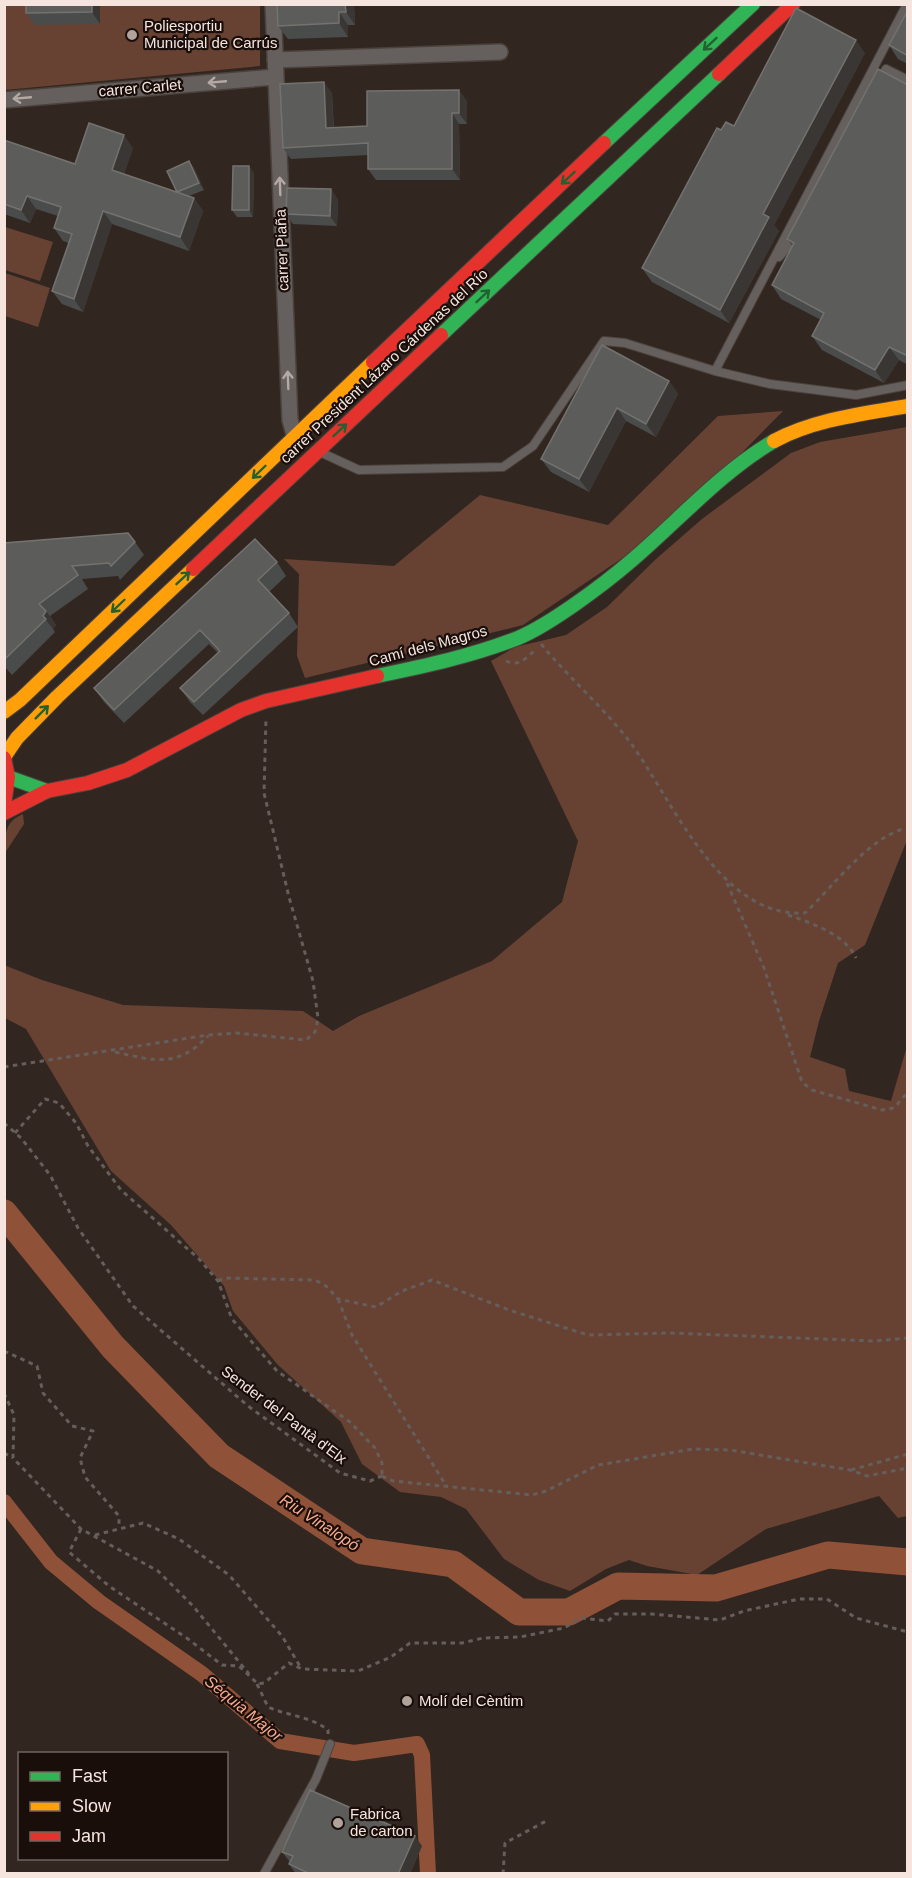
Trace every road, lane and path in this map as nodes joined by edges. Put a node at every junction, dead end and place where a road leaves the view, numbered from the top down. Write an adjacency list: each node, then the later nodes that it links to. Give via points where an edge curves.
1 (273, 4): 6 (street, carrer Piaña)
2 (753, 4): 16 (main road, carrer President Lázaro Cárdenas del Río, one-way to 16)
3 (793, 4): 17 (main road, carrer President Lázaro Cárdenas del Río, one-way to 3)
4 (907, 4): 12 (lane)
5 (500, 52): 6 (street)
6 (274, 60): 7 (street, carrer Piaña)
7 (275, 77): 10 (street, carrer Carlet, one-way to 10); 16 (street, carrer Piaña, one-way to 7, via 290,420)
8 (908, 80): 9 (lane, via 886,69)
9 (876, 90)
10 (4, 100)
11 (802, 230): 12 (lane)
12 (770, 267): 13 (lane)
13 (715, 371): 14 (lane, via 770,384 856,395); 17 (lane, via 625,343 604,341 533,446 503,466 359,470)
14 (908, 385)
15 (908, 406): 18 (main road, Camí dels Magros, via 808,426 750,455 630,562)
16 (295, 438): 20 (main road, carrer President Lázaro Cárdenas del Río, one-way to 20)
17 (318, 451): 21 (main road, carrer President Lázaro Cárdenas del Río, one-way to 17, via 17,738 57,697)
18 (530, 631): 19 (main road, Camí dels Magros, via 456,659); 27 (path, via 631,744 677,817)
19 (266, 701): 23 (main road, Camí dels Magros, via 127,770); 30 (path, via 264,793 313,981 318,1018 315,1032 306,1040 237,1033)
20 (6, 709)
21 (4, 758): 22 (main road)
22 (8, 777): 23 (main road, Camí dels Magros); 24 (main road)
23 (47, 791): 25 (main road, Camí dels Magros)
24 (4, 805)
25 (4, 813)
26 (908, 828): 28 (path, via 879,841 805,913)
27 (726, 881): 28 (path); 33 (path, via 764,968 802,1082 812,1090 882,1110 894,1108)
28 (786, 914): 29 (path, via 835,936 851,947)
29 (856, 958)
30 (208, 1035): 31 (path); 31 (path, via 192,1052 171,1060)
31 (114, 1051): 32 (path)
32 (4, 1067)
33 (908, 1092)
34 (4, 1123): 35 (path, Sender del Pantà d'Elx)
35 (15, 1133): 36 (path, via 45,1099 59,1103 121,1190 199,1259); 46 (path, Sender del Pantà d'Elx, via 50,1175 78,1228 133,1306 248,1406 340,1473 370,1481)
36 (218, 1281): 37 (path, via 315,1280); 46 (path, via 232,1319 277,1371 350,1422 375,1448 382,1463)
37 (338, 1299): 38 (path, via 376,1307 402,1291 432,1280 509,1311 588,1335 670,1333 874,1341); 47 (path, via 352,1335)
38 (908, 1338)
39 (4, 1351): 48 (path, via 37,1366 43,1393 72,1426 93,1431 80,1458 85,1477 119,1516)
40 (4, 1393): 43 (path, via 14,1415)
41 (4, 1453): 43 (path)
42 (908, 1454): 45 (path)
43 (13, 1458): 49 (path)
44 (908, 1468): 45 (path, Sender del Pantà d'Elx, via 867,1476)
45 (850, 1470): 47 (path, Sender del Pantà d'Elx, via 729,1450 693,1449 598,1465 532,1495)
46 (382, 1476): 47 (path, Sender del Pantà d'Elx, via 393,1481)
47 (447, 1487)
48 (119, 1527): 50 (path); 52 (path, via 143,1523 179,1539 229,1575 282,1636)
49 (81, 1529): 50 (path); 53 (path, via 69,1552 109,1586 222,1665 239,1666)
50 (94, 1536): 53 (path, via 158,1571 193,1606)
51 (908, 1632): 52 (path, via 856,1617 827,1599 799,1599 720,1620 652,1614 615,1614 609,1621 581,1618 564,1628 520,1637 410,1643 391,1657 358,1671)
52 (302, 1669): 53 (path, via 288,1663)
53 (258, 1684): 54 (path, via 268,1707 316,1720 328,1730)
54 (330, 1744): 56 (lane, via 316,1779)
55 (548, 1820): 57 (path, via 505,1843)
56 (264, 1874)
57 (503, 1874)

